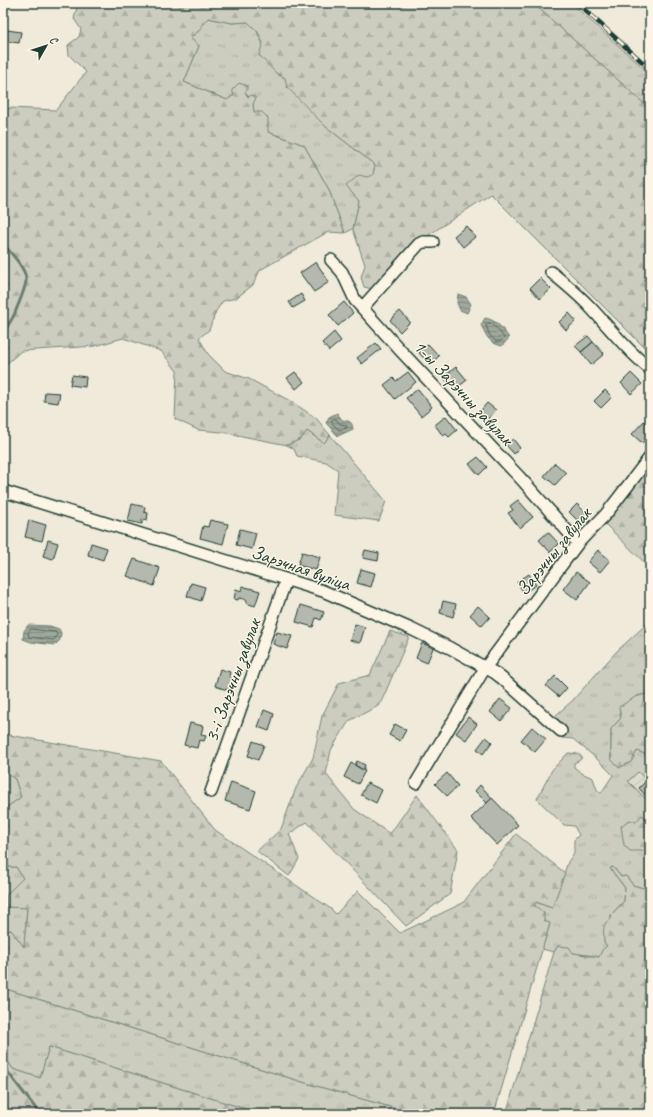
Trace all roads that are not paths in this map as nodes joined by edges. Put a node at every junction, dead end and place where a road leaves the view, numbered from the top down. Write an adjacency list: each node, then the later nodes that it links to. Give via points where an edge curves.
1 (433, 242): 4 (street, via 419,244)
2 (331, 260): 4 (street, 1-ы Зарэчны завулак, via 342,272 350,293)
3 (551, 272): 5 (street, via 590,306 609,329)
4 (362, 308): 8 (street, 1-ы Зарэчны завулак)
5 (650, 369)
6 (650, 456): 8 (street, Зарэчны завулак, via 606,514)
7 (3, 491): 9 (street, Зарэчная вуліца)
8 (578, 543): 10 (street, Зарэчны завулак)
9 (286, 580): 10 (street, Зарэчная вуліца, via 323,591 411,629); 13 (street, 3-і Зарэчны завулак)
10 (485, 668): 11 (street, Зарэчная вуліца, via 504,680); 12 (street, Зарэчны завулак)
11 (561, 731)
12 (416, 782)
13 (211, 792)

